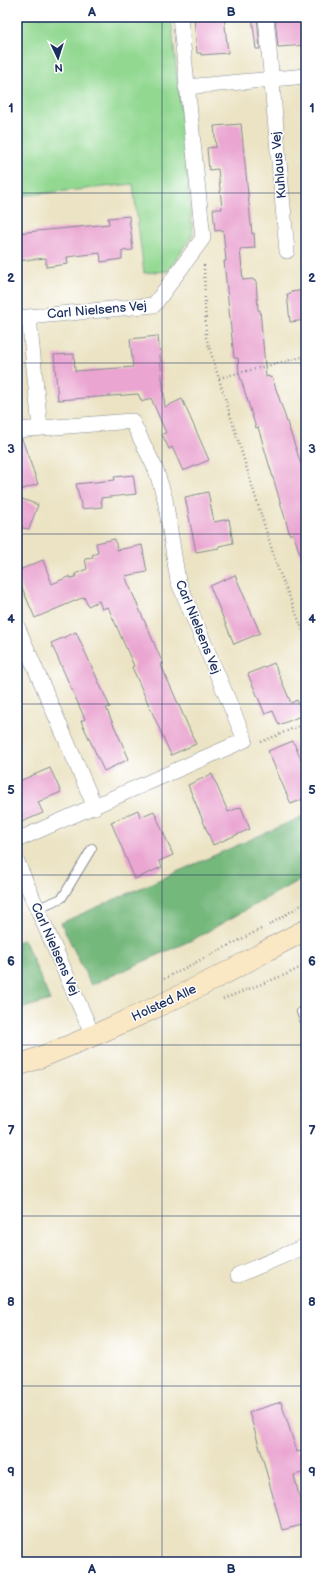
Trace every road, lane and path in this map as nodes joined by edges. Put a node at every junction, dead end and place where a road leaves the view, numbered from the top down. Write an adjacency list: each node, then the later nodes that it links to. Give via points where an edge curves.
1 (180, 17): 5 (street)
2 (266, 17): 4 (street, Kuhlaus Vej)
3 (306, 76): 4 (street)
4 (271, 79): 5 (street); 7 (street, Kuhlaus Vej)
5 (186, 87): 6 (street)
6 (203, 238): 8 (street, Carl Nielsens Vej, via 154,305); 10 (path, via 206,337)
7 (287, 251)
8 (23, 317): 11 (street, Carl Nielsens Vej)
9 (306, 356): 10 (path)
10 (219, 378): 14 (path, via 277,566)
11 (40, 428): 12 (street, Carl Nielsens Vej); 16 (street, Carl Nielsens Vej, via 132,421 156,470 165,499 178,581)
12 (17, 430)
13 (17, 626): 17 (street)
14 (306, 638)
15 (306, 723): 16 (path, via 262,742)
16 (245, 740): 17 (street)
17 (95, 806): 18 (street)
18 (17, 840)
19 (92, 848): 21 (lane, via 62,898)
20 (17, 862): 21 (street, Carl Nielsens Vej)
21 (38, 908): 25 (street, Carl Nielsens Vej)
22 (306, 930): 25 (street, Holsted Alle, via 160,1006)
23 (301, 1012): 24 (lane)
24 (306, 1026)
25 (93, 1036): 26 (street, Holsted Alle)
26 (17, 1066)
27 (306, 1246): 28 (street)
28 (238, 1275)

